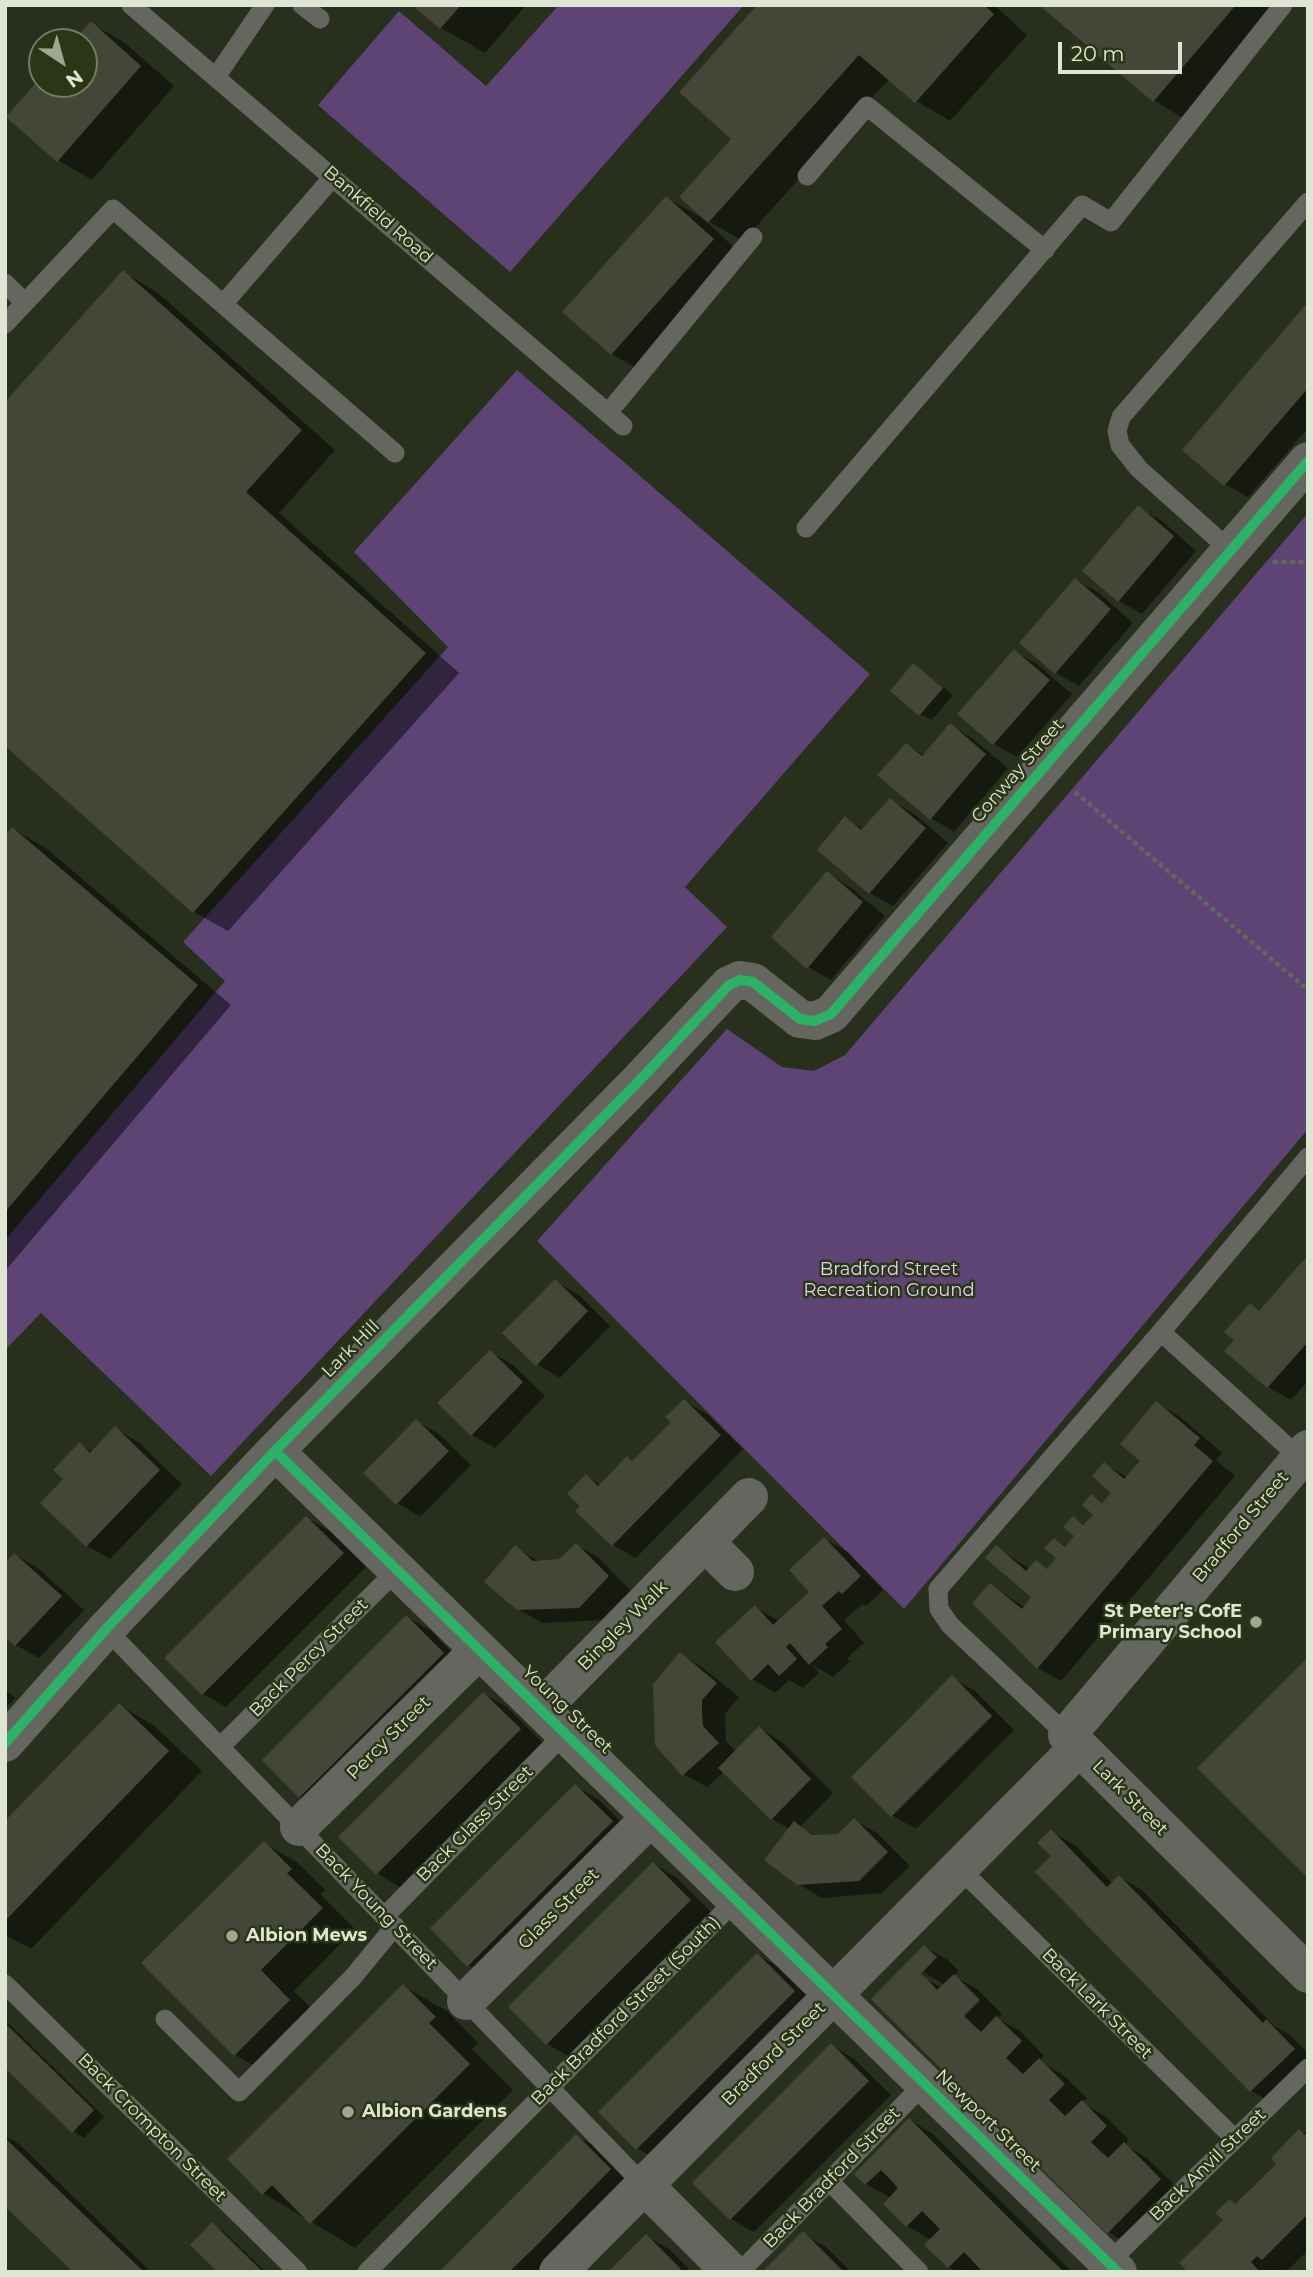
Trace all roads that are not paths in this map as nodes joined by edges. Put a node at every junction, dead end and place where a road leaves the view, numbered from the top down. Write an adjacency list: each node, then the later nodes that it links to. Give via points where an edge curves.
1 (131, 5): 6 (lane, Bankfield Road)
2 (265, 5): 6 (lane)
3 (303, 5): 5 (lane)
4 (1283, 5): 11 (lane, via 1111,222 1083,205)
5 (320, 19)
6 (216, 77): 8 (lane, Bankfield Road)
7 (807, 176): 11 (lane, via 867,106)
8 (333, 177): 14 (lane); 16 (lane, Bankfield Road)
9 (1308, 202): 21 (lane, via 1121,417 1117,431 1120,445 1139,470)
10 (753, 237): 16 (lane)
11 (1045, 250): 20 (lane)
12 (5, 283): 13 (lane)
13 (24, 302): 14 (lane, via 113,209); 15 (lane)
14 (224, 303): 18 (lane)
15 (5, 324)
16 (608, 413): 17 (lane, Bankfield Road)
17 (624, 426)
18 (395, 453)
19 (1308, 461): 21 (street, Conway Street)
20 (806, 528)
21 (1231, 551): 22 (street, Conway Street, via 831,1014 815,1021 800,1019 753,982 740,980)
22 (729, 985): 25 (street, Lark Hill)
23 (1308, 1157): 24 (lane)
24 (1161, 1332): 26 (lane); 34 (lane, Lark Street, via 938,1589 939,1609 950,1625)
25 (275, 1451): 29 (street, Young Street); 31 (street, Lark Hill)
26 (1302, 1463): 34 (street, Bradford Street)
27 (749, 1497): 28 (street, Bingley Walk)
28 (705, 1542): 30 (street); 33 (street, Bingley Walk)
29 (397, 1570): 32 (street, Young Street); 36 (lane, Back Percy Street)
30 (735, 1572)
31 (106, 1629): 35 (street, Lark Hill); 36 (lane, Back Young Street)
32 (479, 1650): 33 (street, Young Street); 38 (street, Percy Street)
33 (553, 1721): 37 (street, Young Street); 41 (lane, Back Glass Street)
34 (1073, 1741): 39 (street, Bradford Street); 42 (street, Lark Street)
35 (5, 1744)
36 (221, 1746): 38 (lane, Back Young Street)
37 (651, 1817): 40 (street, Young Street); 45 (street, Glass Street)
38 (299, 1827): 41 (lane, Back Young Street)
39 (959, 1868): 44 (street, Bradford Street); 50 (lane, Back Lark Street)
40 (736, 1900): 44 (street, Young Street); 49 (lane, Back Bradford Street (South))
41 (390, 1921): 45 (lane, Back Young Street); 46 (lane, Back Glass Street, via 353,1977 239,2092)
42 (1308, 1974)
43 (5, 1984): 54 (lane, Back Crompton Street)
44 (834, 1994): 48 (street, Newport Street); 52 (street, Bradford Street)
45 (466, 2001): 49 (lane, Back Young Street)
46 (165, 2019)
47 (1308, 2068): 50 (lane, Back Anvil Street)
48 (925, 2083): 51 (lane, Back Bradford Street); 53 (street, Newport Street)
49 (550, 2088): 52 (lane, Back Young Street); 55 (lane, Back Bradford Street (South))
50 (1235, 2139): 53 (lane, Back Anvil Street)
51 (829, 2181): 58 (lane, Back Bradford Street); 59 (lane)
52 (644, 2185): 56 (street, Bradford Street); 57 (street)
53 (1113, 2267)
54 (298, 2272)
55 (367, 2272)
56 (558, 2272)
57 (731, 2272)
58 (740, 2272)
59 (919, 2272)

